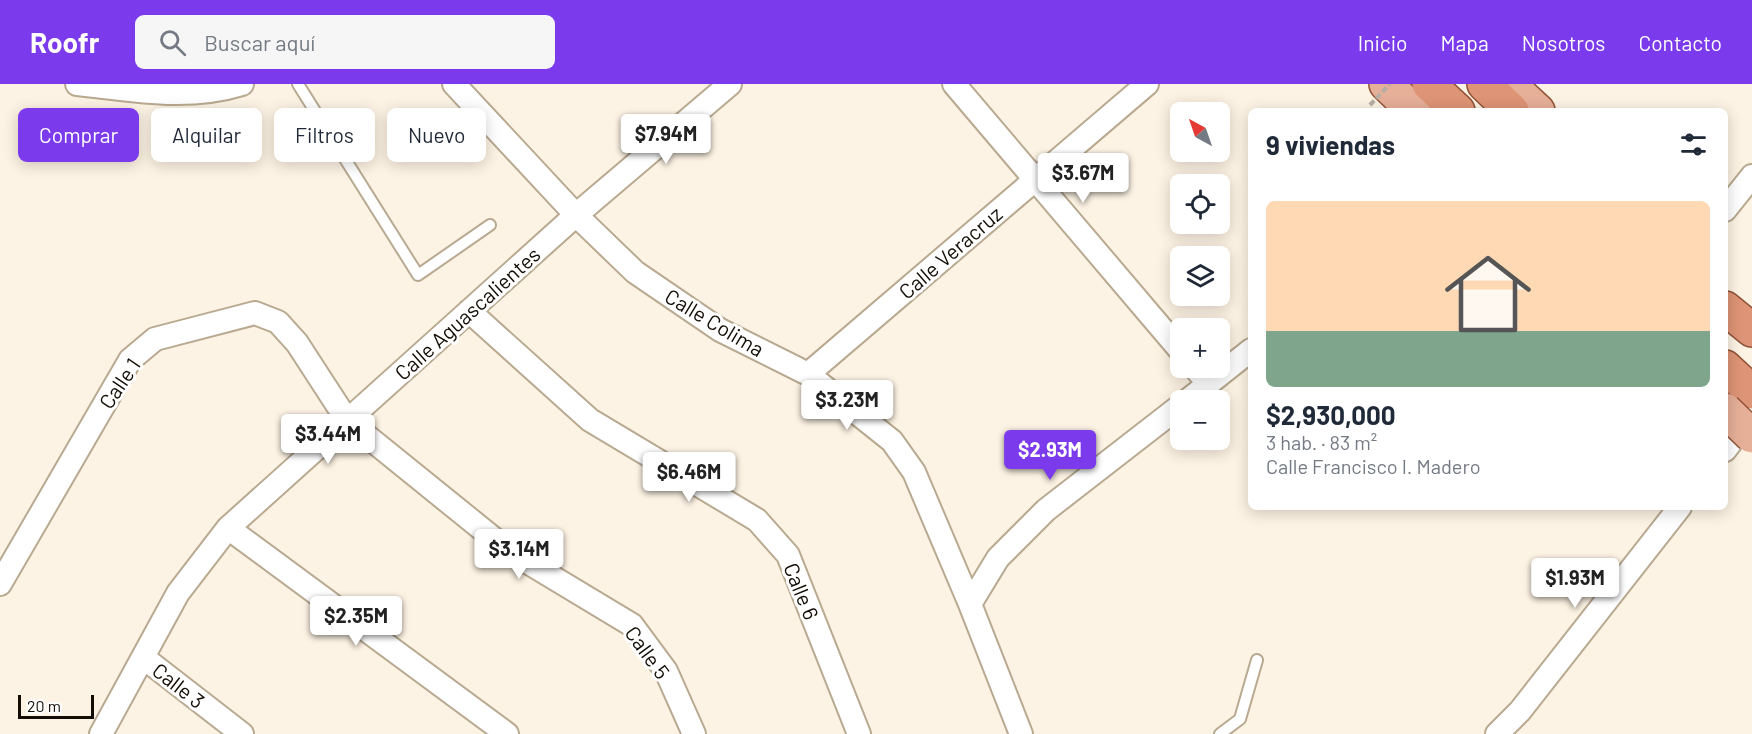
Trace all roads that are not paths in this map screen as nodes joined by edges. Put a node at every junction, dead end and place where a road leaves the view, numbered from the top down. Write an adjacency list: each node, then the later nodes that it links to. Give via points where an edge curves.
1 (77, 84): 2 (street, via 168,95)
2 (242, 84)
3 (298, 84): 20 (lane, via 418,275)
4 (454, 84): 19 (street, Calle Colima)
5 (730, 84): 19 (street, Calle Aguascalientes)
6 (954, 84): 17 (street)
7 (1147, 84): 17 (street, Calle Veracruz)
8 (1429, 84): 13 (highway)
9 (1484, 84): 14 (highway)
10 (1509, 84): 15 (main road)
11 (1382, 91): 12 (main road)
12 (1409, 108)
13 (1455, 108)
14 (1509, 108)
15 (1535, 108)
16 (1752, 176): 18 (street)
17 (1035, 179): 26 (street); 29 (street, Calle Veracruz)
18 (1728, 206)
19 (576, 215): 23 (street, Calle Aguascalientes); 29 (street, Calle Colima, via 635,272 720,330)
20 (490, 225)
21 (1728, 296): 24 (main road)
22 (1728, 310): 25 (highway)
23 (469, 312): 33 (street, Calle Aguascalientes); 46 (street, Calle 6, via 590,420 756,520 788,555)
24 (1752, 324)
25 (1752, 330)
26 (1170, 338)
27 (1248, 352): 28 (street)
28 (1230, 361)
29 (808, 374): 39 (street, Calle Colima, via 892,441 914,472)
30 (1728, 413): 34 (main road, bridge)
31 (1170, 414): 39 (street, via 1046,510 998,558)
32 (1752, 415): 35 (street)
33 (347, 420): 37 (street, Calle Aguascalientes); 38 (street, Calle 1, via 297,343 278,322 255,313 155,339 130,360); 45 (street, Calle 5, via 509,551 632,625 666,671)
34 (1752, 436)
35 (1728, 446)
36 (1678, 510): 49 (street, via 1521,711)
37 (228, 528): 40 (street, Calle Aguascalientes, via 177,593); 44 (street)
38 (0, 584)
39 (970, 604): 47 (street, Calle Colima)
40 (144, 658): 42 (street, Calle Aguascalientes); 43 (street, Calle 3)
41 (1257, 660): 48 (lane, via 1240,719)
42 (101, 734)
43 (242, 734)
44 (507, 734)
45 (694, 734)
46 (859, 734)
47 (1021, 734)
48 (1220, 734)
49 (1497, 734)

